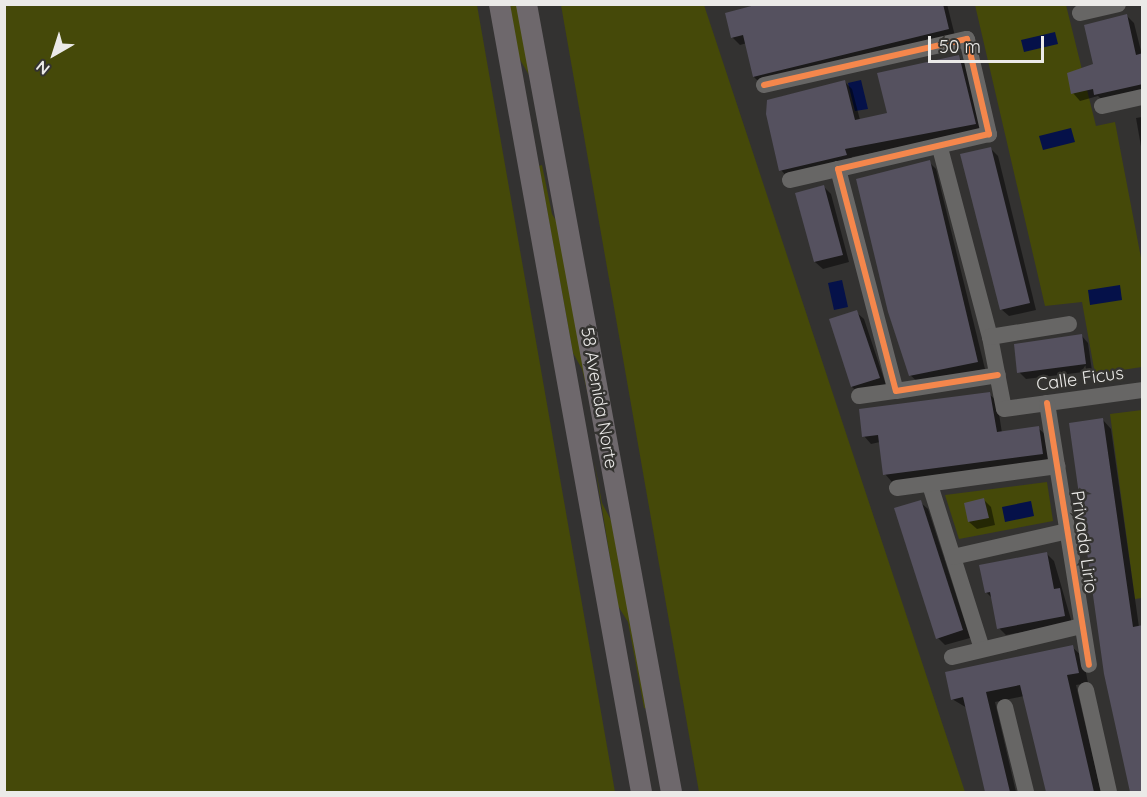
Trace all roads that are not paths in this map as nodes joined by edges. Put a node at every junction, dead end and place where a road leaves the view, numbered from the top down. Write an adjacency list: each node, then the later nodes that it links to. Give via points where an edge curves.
1 (499, 4): 9 (main road, 58 Avenida Norte)
2 (526, 4): 8 (main road, 58 Avenida Norte)
3 (1118, 4): 4 (street)
4 (1080, 13)
5 (764, 85): 10 (street, via 967,39 989,134)
6 (1143, 97): 7 (street)
7 (1102, 106)
8 (551, 143): 9 (main road); 20 (main road, 58 Avenida Norte)
9 (524, 147): 21 (main road, 58 Avenida Norte)
10 (940, 148): 11 (street); 14 (street)
11 (838, 169): 12 (street); 17 (street)
12 (790, 180)
13 (1069, 324): 14 (street)
14 (990, 337): 15 (street)
15 (998, 375): 17 (street); 19 (street, Calle Ficus, via 1004,409)
16 (1143, 390): 19 (street, Calle Ficus)
17 (896, 391): 18 (street)
18 (860, 396)
19 (1047, 403): 22 (street, Privada Lirio)
20 (605, 435): 21 (main road); 33 (main road, 58 Avenida Norte)
21 (576, 440): 34 (main road, 58 Avenida Norte)
22 (1058, 466): 23 (street); 25 (street, Privada Lirio)
23 (930, 485): 24 (street); 26 (street)
24 (897, 488)
25 (1067, 531): 26 (street, Privada Lirio); 27 (street, Privada Lirio)
26 (953, 557): 28 (street)
27 (1081, 626): 28 (street); 30 (street, Privada Lirio)
28 (982, 649): 29 (street)
29 (952, 657)
30 (1089, 665)
31 (1086, 690): 38 (street)
32 (1005, 707): 37 (street)
33 (659, 726): 34 (main road); 36 (main road, 58 Avenida Norte)
34 (630, 732): 35 (main road, 58 Avenida Norte)
35 (642, 792)
36 (671, 792)
37 (1026, 792)
38 (1109, 792)

